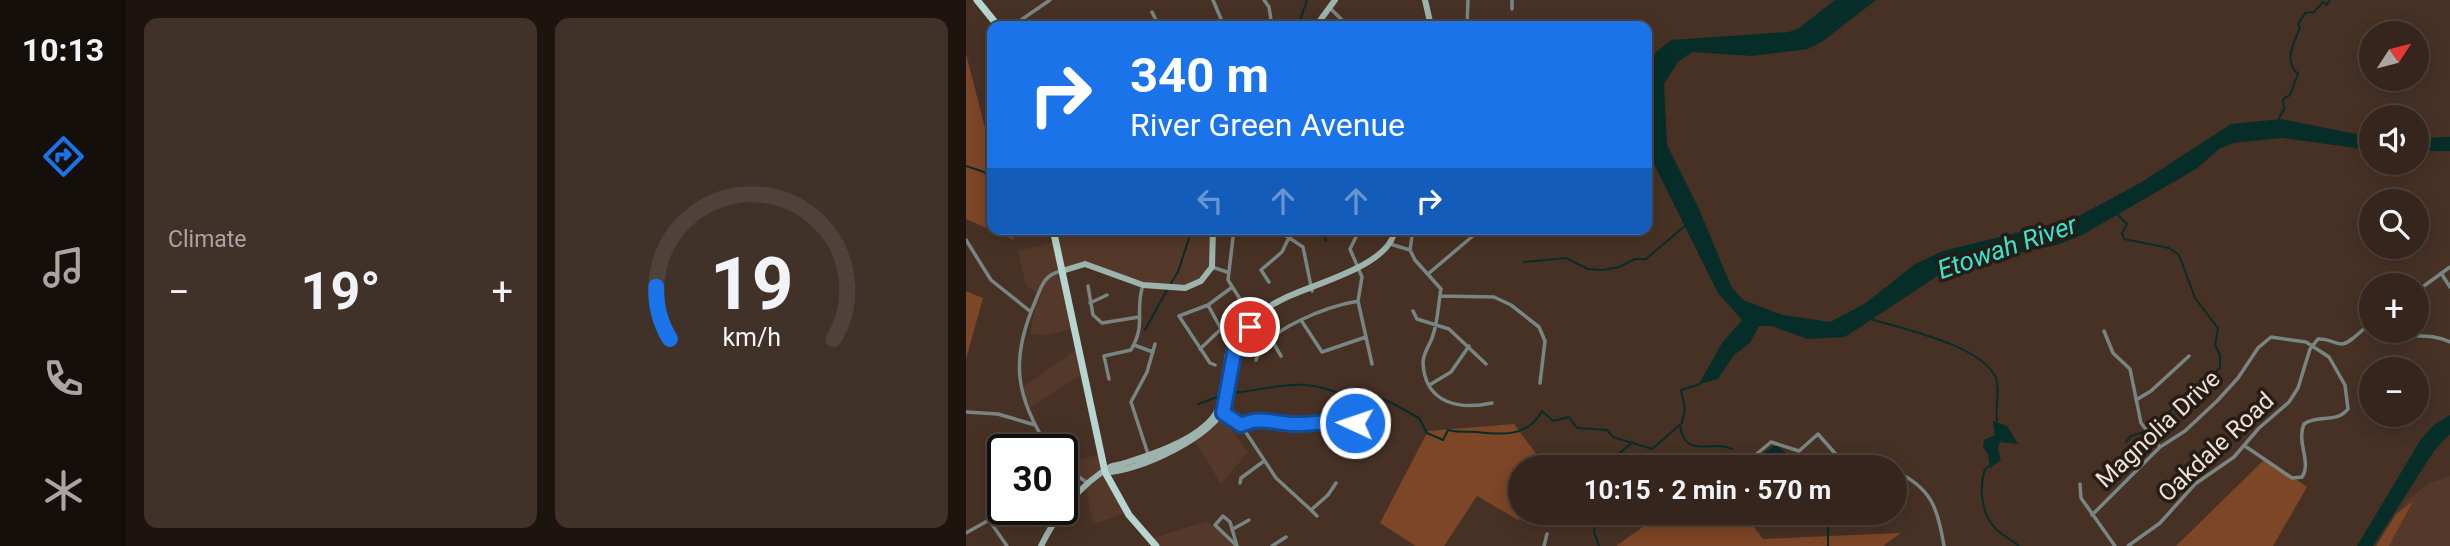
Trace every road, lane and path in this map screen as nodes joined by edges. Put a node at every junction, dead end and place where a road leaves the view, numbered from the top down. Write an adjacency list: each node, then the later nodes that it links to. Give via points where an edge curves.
1 (977, 0): 12 (main road)
2 (1050, 0): 13 (street)
3 (1213, 0): 15 (street)
4 (1264, 0): 16 (street)
5 (1335, 0): 9 (street)
6 (1425, 0): 19 (street)
7 (1468, 0): 20 (street)
8 (1512, 0): 10 (street)
9 (1329, 7): 17 (street); 18 (street)
10 (1512, 9)
11 (1152, 12): 14 (street)
12 (994, 21)
13 (1019, 21)
14 (1156, 21)
15 (1222, 21)
16 (1271, 21)
17 (1320, 21)
18 (1343, 21)
19 (1430, 21)
20 (1468, 21)
21 (1054, 235): 36 (main road)
22 (1213, 235): 33 (street)
23 (1233, 235): 37 (street)
24 (1286, 235): 29 (street)
25 (1357, 235): 35 (street, via 1350,249)
26 (1395, 235): 31 (street)
27 (1412, 235): 32 (street)
28 (1474, 235): 39 (street)
29 (1289, 237): 40 (street, via 1282,252 1261,270); 46 (street, via 1303,247)
30 (966, 240): 53 (street, via 991,280)
31 (1391, 245): 32 (street); 35 (street, via 1382,256)
32 (1410, 250): 39 (street)
33 (1212, 267): 37 (street); 42 (street, via 1201,281 1185,288)
34 (2450, 267): 38 (street)
35 (1357, 269): 46 (street); 49 (street, via 1362,277)
36 (1062, 271): 42 (street, via 1085,264); 53 (street, via 1043,282); 95 (main road)
37 (1227, 272): 45 (street)
38 (2441, 273): 41 (street); 44 (street)
39 (1428, 274): 48 (street, via 1441,289)
40 (1269, 282)
41 (2429, 282)
42 (1143, 285): 54 (street)
43 (1088, 286): 50 (street)
44 (2450, 286)
45 (1231, 288): 51 (street); 55 (street)
46 (1311, 289): 55 (street, via 1281,300); 61 (street)
47 (1107, 295): 50 (street)
48 (1440, 296): 57 (street); 79 (street, via 1494,297 1539,327 1545,341)
49 (1358, 301): 56 (street); 63 (street)
50 (1090, 303): 54 (street, via 1093,315 1102,323)
51 (1208, 305): 58 (street); 70 (street, via 1179,316)
52 (1413, 311): 57 (street, via 1417,319)
53 (1031, 312): 87 (street, via 1017,366 1022,396)
54 (1139, 317): 67 (street, via 1141,332)
55 (1253, 320): 61 (street)
56 (1301, 320): 63 (street, via 1322,352); 64 (street)
57 (1436, 325): 69 (street, via 1449,329); 80 (street, via 1423,364)
58 (1221, 329): 61 (street); 70 (street)
59 (2104, 331): 81 (street, via 2113,353 2130,369)
60 (2359, 333): 68 (street, via 2349,342 2322,338)
61 (1240, 334): 84 (street); 93 (street, via 1231,348 1224,398 1215,417)
62 (2429, 334): 65 (street)
63 (1366, 337): 75 (street)
64 (1271, 339): 72 (street); 74 (street)
65 (2450, 342)
66 (1155, 344): 71 (street)
67 (1134, 345): 71 (street); 78 (street, via 1126,352 1104,356)
68 (2313, 345): 89 (street, Oakdale Road, via 2293,396); 89 (street, via 2338,369 2349,404 2340,417 2304,424 2305,474 2292,478); 90 (street, Magnolia Drive, via 2280,337 2266,341 2217,401)
69 (1469, 346): 76 (street); 80 (street, via 1451,372)
70 (1200, 349): 77 (street)
71 (1153, 352): 93 (street, via 1133,397 1133,416)
72 (1281, 356)
73 (2189, 356): 81 (street)
74 (1256, 360)
75 (1372, 364)
76 (1486, 364)
77 (1215, 365)
78 (1109, 379)
79 (1540, 383)
80 (1431, 384): 82 (street, via 1446,402 1457,407)
81 (2136, 400): 90 (street, via 2141,423)
82 (1492, 403)
83 (966, 412): 87 (street, via 998,414)
84 (1223, 413): 86 (street); 93 (street, via 1197,438)
85 (1379, 424): 86 (street, via 1331,420 1291,424 1256,419)
86 (1241, 425): 94 (street)
87 (1037, 426): 88 (street)
88 (1041, 434)
89 (2245, 446): 110 (street, Oakdale Road, via 2195,484 2160,523)
90 (2160, 447): 103 (street, Magnolia Drive)
91 (1755, 455): 92 (street, via 1771,442 1799,451 1818,434)
92 (1836, 455)
93 (1149, 457): 95 (street)
94 (1264, 461): 99 (street); 102 (street)
95 (1105, 472): 98 (street); 113 (main road, via 1129,515)
96 (1078, 476): 98 (street)
97 (1907, 478): 117 (street, via 1920,485 1934,505)
98 (1086, 482): 112 (street)
99 (1240, 483)
100 (1336, 483): 102 (street)
101 (2080, 484): 103 (street, via 2081,498)
102 (1311, 510): 104 (street)
103 (2092, 515): 118 (street)
104 (1317, 516)
105 (1249, 520): 106 (street)
106 (1233, 529): 114 (street); 114 (street, via 1224,516 1215,525)
107 (966, 533): 111 (street, via 984,521 992,522)
108 (1547, 534): 116 (street)
109 (1286, 537): 115 (street)
110 (2132, 545)
111 (1007, 546)
112 (1041, 546)
113 (1156, 546)
114 (1237, 546)
115 (1272, 546)
116 (1544, 546)
117 (1944, 546)
118 (2115, 546)

